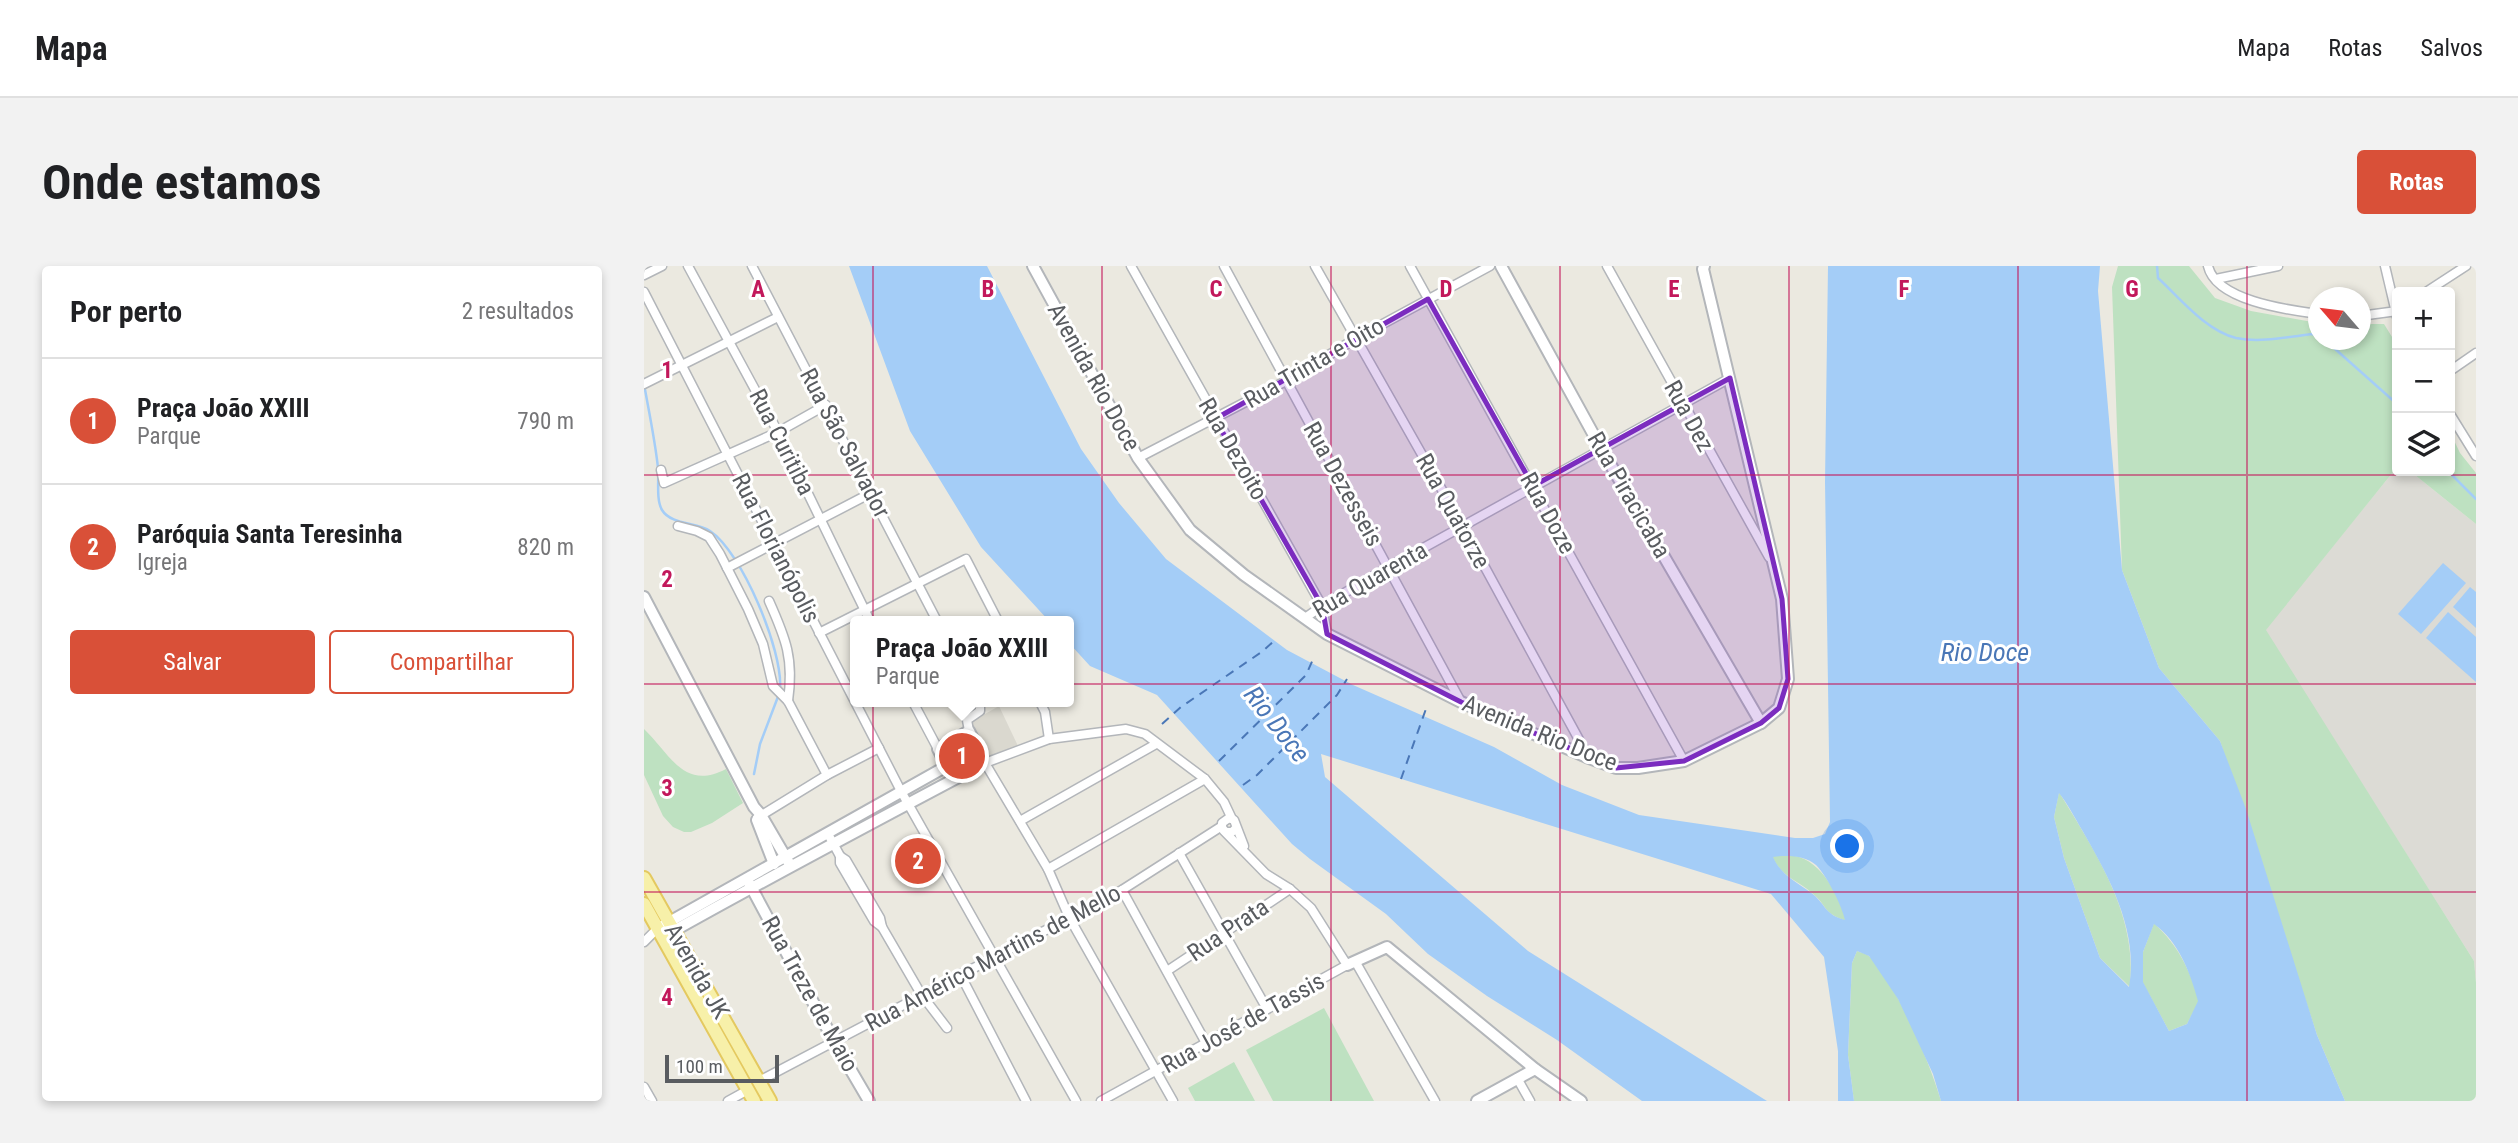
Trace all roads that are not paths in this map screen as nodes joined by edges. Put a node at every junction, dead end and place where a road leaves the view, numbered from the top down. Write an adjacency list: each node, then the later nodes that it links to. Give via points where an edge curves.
1 (662, 266): 17 (street)
2 (688, 266): 28 (street, Rua Curitiba)
3 (752, 266): 26 (street, Rua São Salvador)
4 (1033, 266): 43 (street, Avenida Rio Doce)
5 (1131, 266): 37 (street, Rua Dezoito)
6 (1224, 266): 33 (street, Rua Dezesseis)
7 (1315, 266): 27 (street, Rua Quatorze)
8 (1410, 266): 22 (street, Rua Doze)
9 (1490, 266): 22 (street, Rua Trinta e Oito)
10 (1501, 266): 40 (street, Rua Piracicaba)
11 (1607, 266): 36 (street, Rua Dez)
12 (2208, 266): 18 (street)
13 (2278, 266): 18 (street)
14 (2385, 266): 21 (street)
15 (2466, 266): 19 (street)
16 (1703, 267): 32 (street, Avenida Rio Doce)
17 (644, 275)
18 (2216, 279): 23 (street, via 2232,292 2269,306)
19 (2434, 287)
20 (644, 292): 30 (street, Rua Florianópolis)
21 (2392, 294)
22 (1428, 299): 27 (street, Rua Trinta e Oito); 45 (street, Rua Doze)
23 (2308, 312)
24 (2392, 314): 25 (street)
25 (2371, 315)
26 (778, 317): 28 (street); 35 (street, Rua São Salvador)
27 (1355, 339): 33 (street, Rua Trinta e Oito); 49 (street, Rua Quatorze)
28 (730, 343): 30 (street); 39 (street, Rua Curitiba)
29 (2476, 353): 31 (street)
30 (683, 366): 34 (street); 41 (street, Rua Florianópolis)
31 (2455, 368)
32 (1730, 378): 36 (street, Rua Quarenta); 51 (street, Avenida Rio Doce)
33 (1286, 381): 37 (street, Rua Trinta e Oito); 52 (street, Rua Dezesseis)
34 (648, 383)
35 (826, 405): 39 (street); 46 (street, Rua São Salvador)
36 (1683, 406): 40 (street, Rua Quarenta); 51 (street, Rua Dez)
37 (1215, 419): 43 (street, Rua Trinta e Oito); 57 (street, Rua Dezoito)
38 (2455, 422): 42 (street)
39 (778, 432): 41 (street); 47 (street, Rua Curitiba)
40 (1602, 450): 45 (street, Rua Quarenta); 74 (street, Rua Piracicaba)
41 (728, 454): 44 (street, via 663,483); 50 (street, Rua Florianópolis)
42 (2476, 454)
43 (1138, 458): 63 (street, Avenida Rio Doce, via 1190,530)
44 (661, 470)
45 (1533, 486): 49 (street, Rua Quarenta); 81 (street, Rua Doze)
46 (872, 493): 47 (street); 54 (street, Rua São Salvador)
47 (822, 519): 50 (street); 58 (street, Rua Curitiba)
48 (678, 526): 53 (street, via 709,537)
49 (1463, 527): 52 (street, Rua Quarenta); 80 (street, Rua Quatorze)
50 (773, 543): 53 (street); 65 (street, Rua Florianópolis)
51 (1774, 565): 74 (street, Avenida Rio Doce, via 1782,598 1788,679 1779,708)
52 (1389, 567): 57 (street, Rua Quarenta); 69 (street, Rua Dezesseis)
53 (727, 568): 68 (street, via 763,644 772,686)
54 (917, 582): 58 (street); 61 (street, Rua São Salvador); 62 (street, via 966,559)
55 (644, 597): 89 (street)
56 (769, 601): 68 (street, via 789,655)
57 (1322, 606): 63 (street, Rua Quarenta); 66 (street, Rua Dezoito)
58 (865, 612): 59 (street); 60 (street, Rua Curitiba)
59 (856, 616)
60 (867, 616)
61 (934, 616)
62 (995, 616)
63 (1305, 618): 66 (street, Avenida Rio Doce)
64 (850, 619): 65 (street)
65 (819, 633): 67 (street, Rua Florianópolis)
66 (1327, 634): 69 (street, Avenida Rio Doce)
67 (850, 692)
68 (788, 701): 84 (street)
69 (1461, 702): 80 (street, Avenida Rio Doce)
70 (858, 707): 78 (street, Rua Florianópolis)
71 (916, 707): 79 (street)
72 (980, 707): 75 (street, via 967,720)
73 (1042, 707): 76 (street)
74 (1761, 723): 81 (street, Avenida Rio Doce)
75 (969, 731): 79 (street); 82 (street)
76 (1048, 739): 77 (street, via 1126,729 1145,734); 82 (street)
77 (1156, 744): 86 (street); 91 (street)
78 (879, 748): 84 (street); 87 (street, Rua Florianópolis)
79 (938, 749): 83 (street)
80 (1589, 758): 81 (street, Avenida Rio Doce, via 1616,768)
81 (1684, 761)
82 (985, 763): 85 (street); 91 (street)
83 (947, 766): 85 (street); 87 (street)
84 (827, 775): 89 (street)
85 (954, 779): 88 (street)
86 (1205, 779): 90 (street); 99 (street)
87 (902, 793): 88 (street, Rua Florianópolis); 94 (street)
88 (909, 804): 94 (street); 109 (street, Rua Florianópolis)
89 (757, 813): 97 (street); 98 (street)
90 (1232, 819): 92 (street, via 1224,820); 93 (street)
91 (1020, 821): 99 (street)
92 (1223, 828): 93 (street, via 1229,833); 95 (street); 96 (street, Rua Américo Martins de Mello)
93 (1236, 828): 95 (street)
94 (831, 839): 97 (street); 113 (street, via 839,863)
95 (1247, 852): 102 (street, via 1266,874)
96 (1179, 853): 103 (street, Rua Américo Martins de Mello); 107 (street)
97 (788, 862): 98 (street); 101 (street)
98 (774, 864): 101 (street)
99 (1048, 869): 105 (street)
100 (644, 878): 106 (main road, Avenida JK)
101 (749, 883): 106 (street); 116 (street, Rua Treze de Maio)
102 (1290, 889): 107 (street, Rua Prata); 110 (street, via 1311,908)
103 (1122, 890): 105 (street, Rua Américo Martins de Mello); 111 (street)
104 (644, 904): 106 (main road, Avenida JK)
105 (1069, 917): 109 (street, Rua Américo Martins de Mello); 119 (street)
106 (666, 929): 108 (street); 121 (main road, Avenida JK); 123 (main road, Avenida JK)
107 (1225, 931): 111 (street, Rua Prata); 114 (street)
108 (644, 942)
109 (995, 954): 112 (street, Rua Américo Martins de Mello); 129 (street, Rua Florianópolis)
110 (1351, 963): 114 (street, Rua José de Tassis); 118 (street, via 1387,947); 132 (street)
111 (1167, 971): 117 (street)
112 (960, 974): 113 (street, Rua Américo Martins de Mello); 128 (street)
113 (921, 994): 115 (street); 116 (street, Rua Américo Martins de Mello)
114 (1267, 1009): 117 (street, Rua José de Tassis)
115 (947, 1028)
116 (835, 1042): 121 (street, Rua Américo Martins de Mello); 127 (street, Rua Treze de Maio)
117 (1206, 1043): 119 (street, Rua José de Tassis)
118 (1535, 1069): 120 (street); 135 (street)
119 (1157, 1072): 130 (street, Rua José de Tassis); 131 (street)
120 (1517, 1078): 133 (street); 134 (street)
121 (759, 1081): 126 (main road, Avenida JK)
122 (644, 1087): 124 (street)
123 (751, 1096): 125 (street)
124 (652, 1101)
125 (729, 1101)
126 (770, 1101)
127 (869, 1101)
128 (1026, 1101)
129 (1076, 1101)
130 (1101, 1101)
131 (1173, 1101)
132 (1435, 1101)
133 (1477, 1101)
134 (1530, 1101)
135 (1581, 1101)

